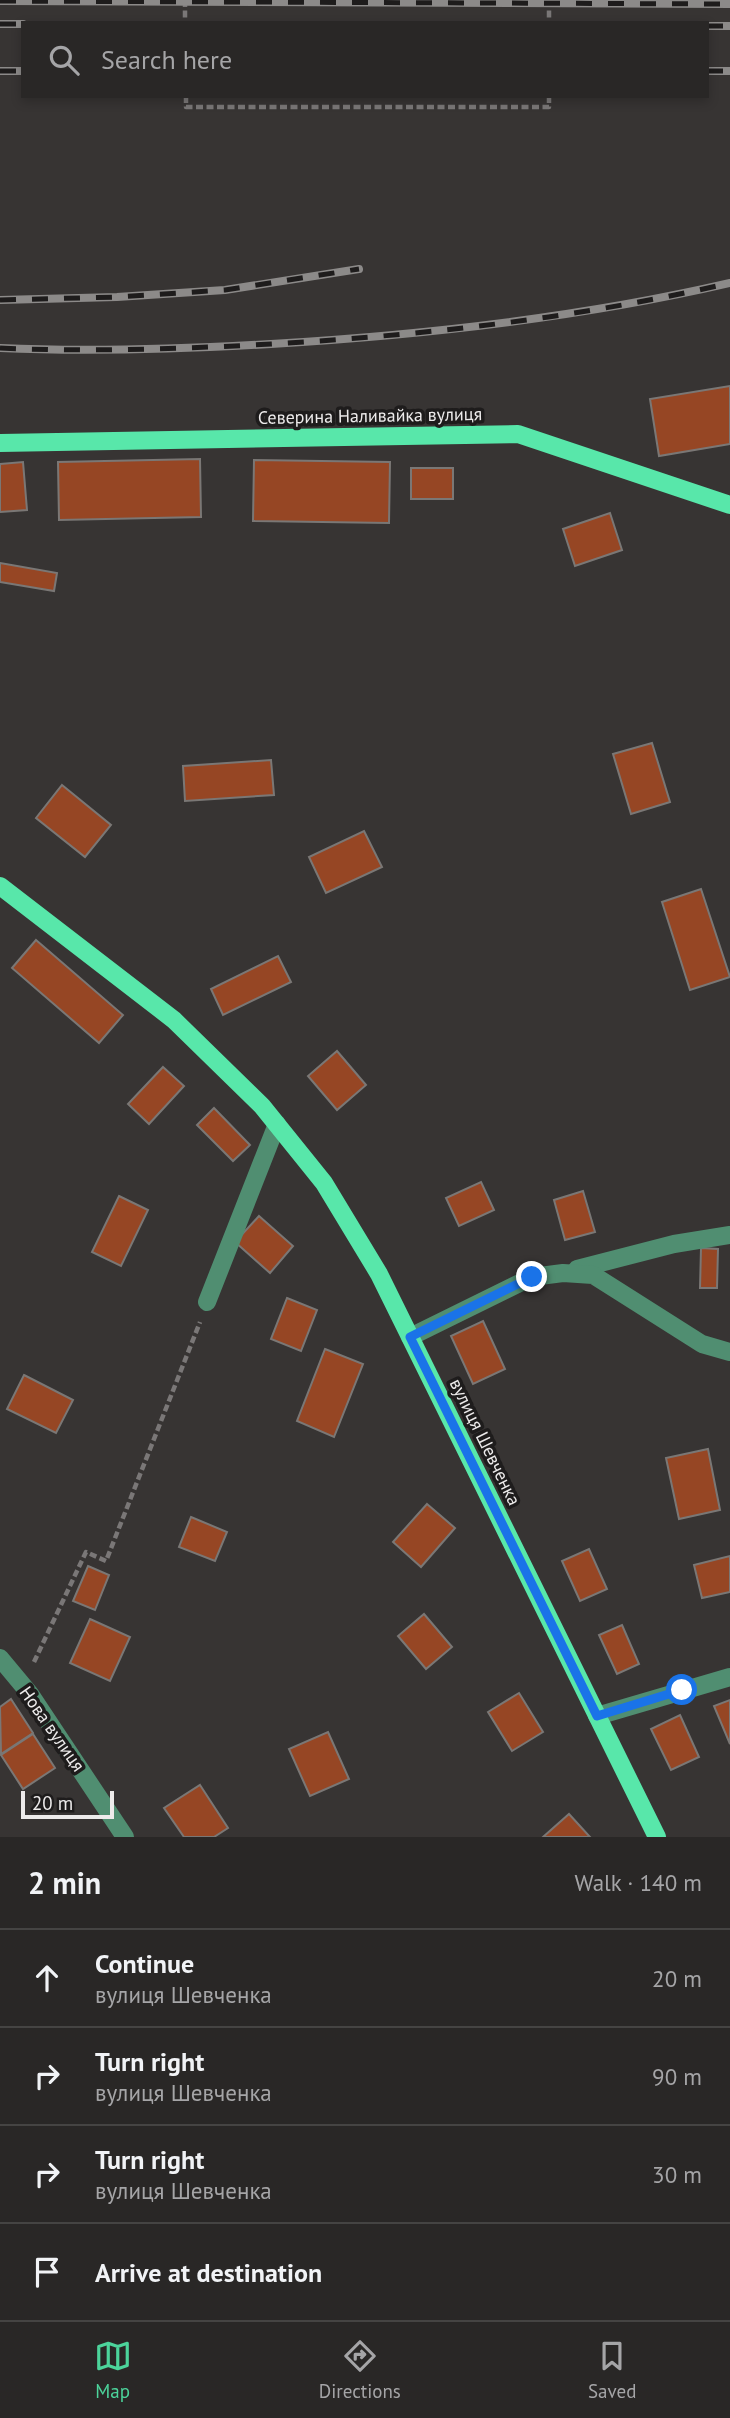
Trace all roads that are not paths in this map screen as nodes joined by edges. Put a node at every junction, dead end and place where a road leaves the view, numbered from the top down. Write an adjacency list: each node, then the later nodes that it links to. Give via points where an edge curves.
1 (0, 443): 2 (main road, Северина Наливайка вулиця, via 518,434)
2 (730, 505)
3 (0, 886): 4 (main road, вулиця Шевченка, via 174,1020)
4 (277, 1124): 7 (street); 8 (main road, вулиця Шевченка, via 324,1183 379,1274)
5 (730, 1235): 6 (street, via 674,1244)
6 (564, 1273): 8 (street, via 532,1277); 9 (street, via 593,1275 702,1344)
7 (207, 1302)
8 (410, 1337): 12 (main road, вулиця Шевченка)
9 (730, 1352)
10 (0, 1658): 13 (street, Нова вулиця)
11 (730, 1676): 12 (street)
12 (597, 1716): 14 (main road, вулиця Шевченка)
13 (125, 1837)
14 (657, 1837)

